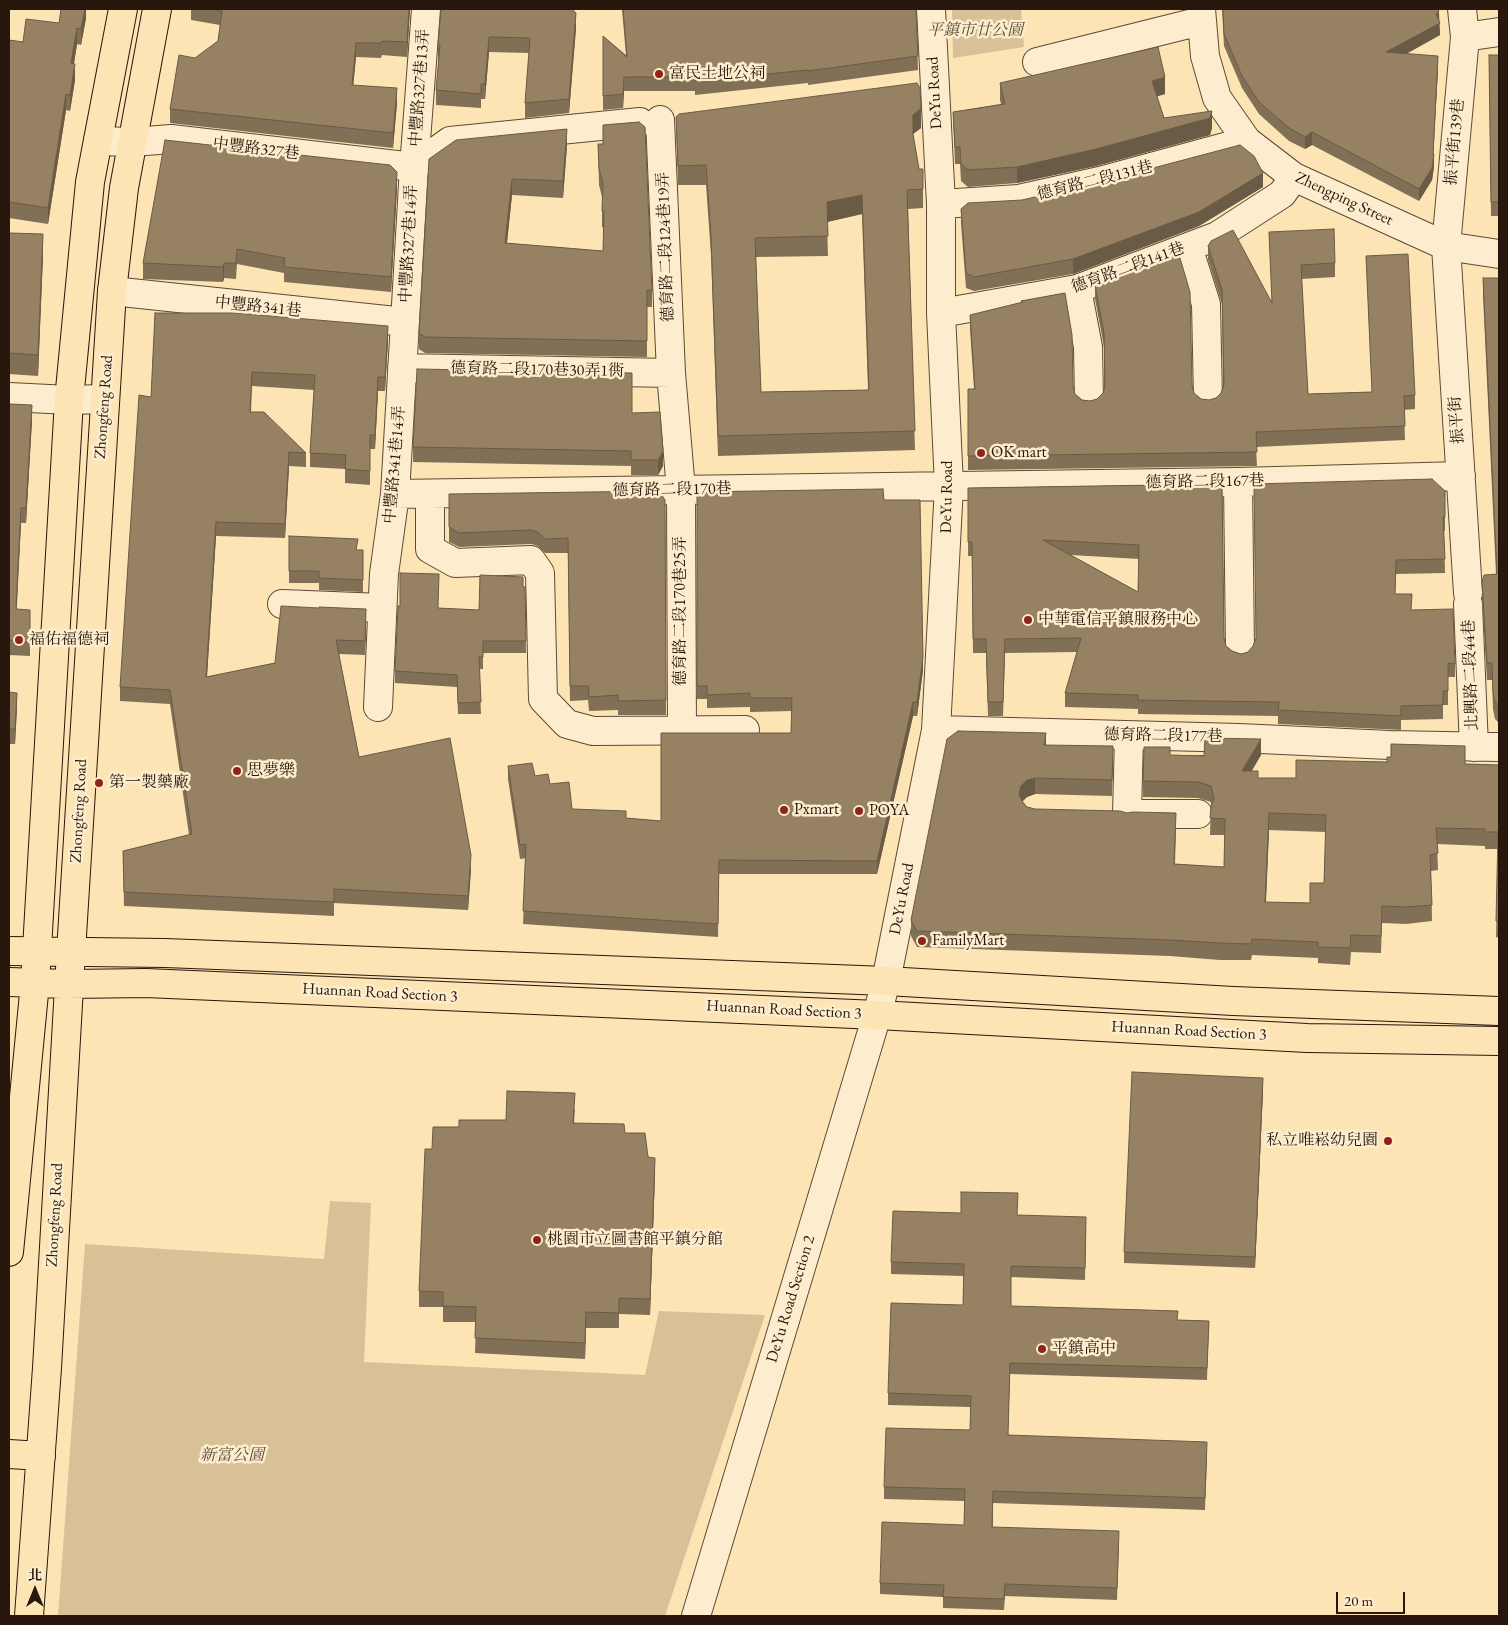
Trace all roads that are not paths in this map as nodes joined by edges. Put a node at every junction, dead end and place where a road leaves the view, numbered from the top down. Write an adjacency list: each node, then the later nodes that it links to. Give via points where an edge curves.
1 (123, 9): 11 (main road)
2 (157, 9): 12 (main road, Zhongfeng Road)
3 (426, 9): 13 (street, 中豐路327巷13弄)
4 (931, 9): 15 (street, DeYu Road, via 924,86)
5 (1462, 9): 8 (street, 振平街139巷)
6 (1201, 15): 9 (street); 10 (street, Zhengping Street, via 1205,56 1217,98)
7 (1499, 32): 8 (street)
8 (1465, 37): 16 (street, 振平街139巷)
9 (1037, 62)
10 (1247, 141): 14 (street, Zhengping Street); 15 (street, 德育路二段131巷, via 1100,181 1019,199)
11 (98, 142): 12 (street, 中豐路327巷); 28 (main road, via 90,182)
12 (133, 142): 13 (street, 中豐路327巷, via 171,139); 20 (main road, Zhongfeng Road)
13 (414, 167): 22 (street, 中豐路327巷14弄); 24 (street, 德育路二段124巷19弄, via 450,141 670,119)
14 (1294, 177): 16 (street, Zhengping Street); 17 (street, 德育路二段141巷, via 1282,194 1217,236)
15 (941, 204): 21 (street, DeYu Road)
16 (1446, 246): 18 (street, Zhengping Street); 30 (street, 振平街)
17 (1188, 247): 19 (street, 德育路二段141巷); 27 (street, via 1206,304)
18 (1499, 254)
19 (1077, 289): 21 (street, 德育路二段141巷); 29 (street, via 1088,347)
20 (112, 291): 22 (street, 中豐路341巷); 26 (main road, Zhongfeng Road)
21 (941, 313): 32 (street, DeYu Road)
22 (405, 322): 23 (street, 中豐路341巷14弄)
23 (402, 368): 24 (street, 德育路二段170巷30弄1衖); 34 (street, 中豐路341巷14弄)
24 (671, 373): 33 (street, 德育路二段124巷19弄)
25 (9, 397): 28 (street)
26 (104, 399): 28 (street); 51 (main road, Zhongfeng Road)
27 (1208, 399)
28 (69, 400): 50 (main road)
29 (1088, 400)
30 (1461, 476): 31 (street, 德育路二段167巷); 36 (street, 振平街)
31 (1238, 482): 32 (street, 德育路二段167巷); 39 (street)
32 (949, 486): 33 (street, 德育路二段170巷); 42 (street, DeYu Road)
33 (681, 490): 35 (street, 德育路二段170巷); 43 (street, 德育路二段170巷25弄)
34 (395, 494): 35 (street, 德育路二段170巷); 38 (street, 中豐路341巷14弄)
35 (430, 494): 43 (street, via 430,549 454,562 531,560 540,573 543,700 566,724 593,731)
36 (1468, 599): 45 (street, 北興路二段44巷)
37 (282, 604): 38 (street)
38 (382, 608): 40 (street, 中豐路341巷14弄)
39 (1240, 652)
40 (378, 708)
41 (745, 730): 43 (street)
42 (936, 730): 44 (street, 德育路二段177巷); 52 (street, DeYu Road)
43 (682, 731)
44 (1128, 736): 45 (street, 德育路二段177巷); 47 (street)
45 (1487, 747)
46 (1100, 813): 47 (street)
47 (1127, 814): 48 (street)
48 (1198, 814)
49 (9, 951): 50 (main road, Huannan Road Section 3)
50 (36, 952): 51 (main road, Huannan Road Section 3); 53 (main road)
51 (71, 952): 52 (main road, Huannan Road Section 3); 54 (main road, Zhongfeng Road)
52 (886, 981): 55 (main road, Huannan Road Section 3, via 1233,1001); 56 (street, DeYu Road Section 2)
53 (22, 982): 54 (main road, Huannan Road Section 3); 58 (main road)
54 (69, 984): 56 (main road, Huannan Road Section 3, via 156,983); 60 (main road, Zhongfeng Road)
55 (1499, 1011)
56 (877, 1014): 57 (main road, Huannan Road Section 3, via 1307,1038); 62 (street, DeYu Road Section 2)
57 (1499, 1041)
58 (9, 1252)
59 (9, 1454): 60 (main road)
60 (41, 1456): 61 (main road, Zhongfeng Road)
61 (29, 1616)
62 (696, 1616)

